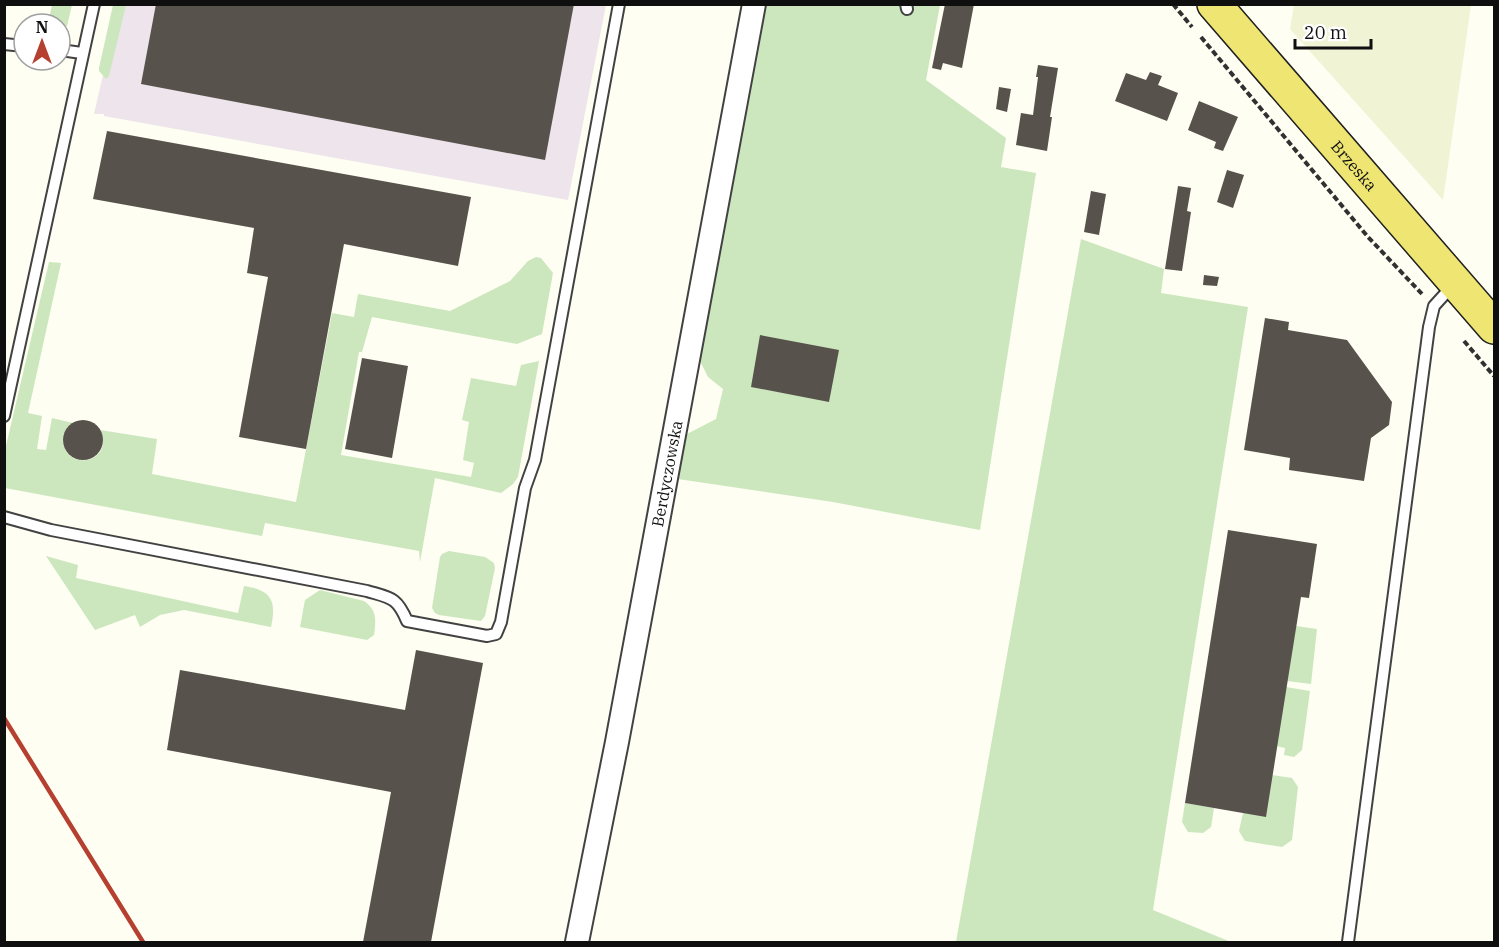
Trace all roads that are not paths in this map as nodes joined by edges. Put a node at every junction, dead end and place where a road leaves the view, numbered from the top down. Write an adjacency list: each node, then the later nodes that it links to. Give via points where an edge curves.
1 (94, 4): 6 (lane)
2 (619, 4): 10 (lane, via 535,460 525,488 496,634 487,636 406,621 400,606 391,598 368,591 51,530)
3 (754, 4): 11 (street, Berdyczowska)
4 (1214, 4): 7 (main road, Brzeska)
5 (72, 52): 6 (lane)
6 (82, 53): 9 (lane)
7 (1445, 294): 8 (main road, Brzeska); 12 (lane, via 1427,339)
8 (1494, 327)
9 (4, 416)
10 (4, 517)
11 (577, 942)
12 (1347, 942)

